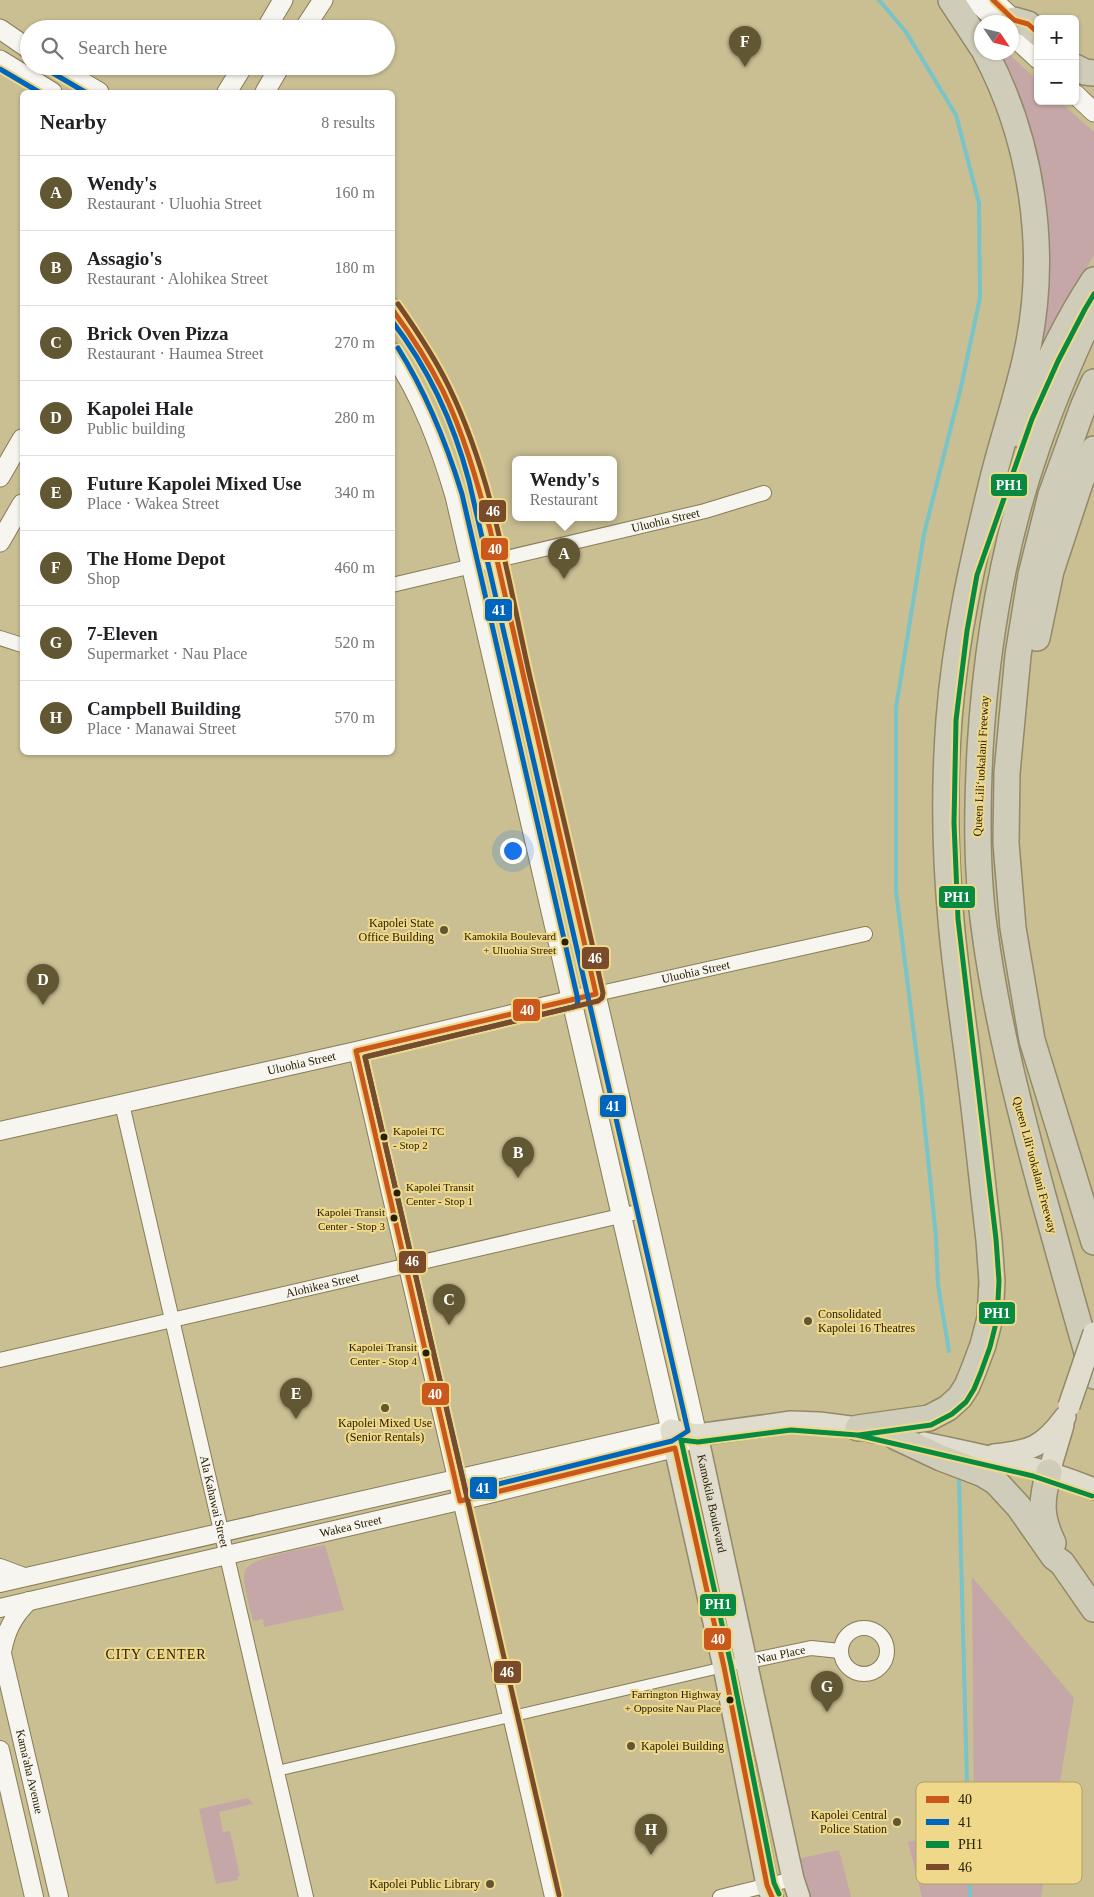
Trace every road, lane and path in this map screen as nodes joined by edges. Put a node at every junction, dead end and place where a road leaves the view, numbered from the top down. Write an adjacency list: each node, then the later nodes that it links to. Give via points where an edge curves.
1 (283, 0): 8 (main road)
2 (323, 0): 9 (main road)
3 (951, 0): 13 (highway)
4 (974, 0): 6 (main road)
5 (993, 0): 7 (main road)
6 (994, 15)
7 (1002, 15)
8 (271, 20)
9 (310, 20)
10 (1019, 25): 11 (highway, via 1028,24)
11 (1034, 29)
12 (1019, 32): 16 (main road)
13 (974, 35)
14 (1019, 38): 17 (main road)
15 (14, 39): 18 (main road)
16 (1034, 40)
17 (1034, 55)
18 (1, 60): 21 (main road)
19 (989, 60): 48 (highway, via 1003,91 1026,162 1037,236 1036,267 1028,347)
20 (1079, 69): 22 (highway)
21 (20, 72)
22 (1094, 73)
23 (25, 75): 28 (main road)
24 (71, 75): 29 (main road)
25 (237, 75): 30 (main road)
26 (274, 75): 31 (main road)
27 (1079, 80): 32 (main road)
28 (49, 90)
29 (96, 90)
30 (228, 90)
31 (265, 90)
32 (1094, 94)
33 (1079, 98): 34 (main road)
34 (1094, 112)
35 (1094, 280): 48 (highway, via 1054,351 1025,416)
36 (1094, 309): 64 (highway, Queen Liliʻuokalani Freeway, via 1036,449 1009,542 982,709 978,792 978,855 995,1001 1013,1086)
37 (395, 312): 46 (main road, Kamokila Boulevard, via 418,345 455,416 469,453)
38 (395, 357): 47 (main road, Kamokila Boulevard, via 413,385 444,458)
39 (1094, 382): 53 (highway, via 1051,495 1031,575 1018,655)
40 (20, 442): 42 (main road)
41 (1094, 449): 53 (highway, via 1051,571)
42 (0, 477)
43 (764, 493): 46 (street, Uluohia Street, via 705,511)
44 (20, 507): 45 (main road)
45 (0, 542)
46 (496, 561): 47 (street, Uluohia Street); 55 (main road, Kamokila Boulevard)
47 (471, 567): 49 (street, Uluohia Street); 56 (main road, Kamokila Boulevard)
48 (970, 573): 52 (highway)
49 (395, 584)
50 (2, 638): 51 (street)
51 (20, 644)
52 (949, 719): 64 (highway, via 963,918 971,964 1035,1200); 70 (highway, via 946,823 951,920 988,1240 992,1282 990,1318 967,1386 948,1408 929,1418)
53 (1007, 773): 62 (highway, via 1006,843 1013,928 1032,1040)
54 (865, 934): 55 (street, Uluohia Street)
55 (596, 994): 56 (street, Uluohia Street); 60 (main road, Kamokila Boulevard)
56 (571, 1000): 57 (street, Uluohia Street); 61 (main road, Kamokila Boulevard)
57 (356, 1051): 58 (street, Uluohia Street); 63 (street)
58 (122, 1104): 59 (street, Uluohia Street); 65 (street, Ala Kahawai Street)
59 (0, 1131)
60 (646, 1210): 61 (street, Alohikea Street); 71 (main road, Kamokila Boulevard)
61 (622, 1217): 63 (street, Alohikea Street); 73 (main road, Kamokila Boulevard)
62 (1094, 1242)
63 (406, 1265): 65 (street, Alohikea Street); 76 (street)
64 (1073, 1307): 68 (highway, Queen Liliʻuokalani Freeway)
65 (172, 1320): 67 (street, Alohikea Street); 79 (street, Ala Kahawai Street)
66 (1094, 1333): 69 (main road, bridge)
67 (0, 1360)
68 (1094, 1376)
69 (1067, 1412): 74 (main road, via 1054,1432 1037,1446); 75 (main road)
70 (858, 1428): 71 (main road, Wakea Street, via 791,1422); 72 (main road, Wakea Street)
71 (697, 1435): 73 (main road, Wakea Street); 90 (main road, Kamokila Boulevard)
72 (896, 1437): 74 (main road, Wakea Street); 81 (highway, via 996,1482)
73 (673, 1439): 76 (street, Wakea Street); 78 (street, Wakea Street); 91 (main road, Kamokila Boulevard)
74 (984, 1456): 75 (main road, Wakea Street)
75 (1049, 1472): 77 (main road, Wakea Street); 81 (highway, via 1043,1510 1047,1529)
76 (455, 1479): 78 (street); 79 (street, Wakea Street)
77 (1094, 1489)
78 (460, 1501): 80 (street, Wakea Street); 92 (street)
79 (221, 1533): 80 (street, Ala Kahawai Street); 83 (street, Wakea Street)
80 (226, 1555): 85 (street, Wakea Street); 94 (street, Ala Kahawai Street)
81 (1062, 1564): 87 (highway)
82 (0, 1568): 83 (street)
83 (24, 1578): 84 (street, Wakea Street)
84 (0, 1583)
85 (29, 1601): 86 (street, Wakea Street); 88 (street, via 12,1621)
86 (0, 1608)
87 (1094, 1609)
88 (1, 1649): 98 (street, Kama'aha Avenue)
89 (840, 1651): 90 (street, Nau Place, via 811,1648)
90 (746, 1662): 91 (street, Nau Place); 95 (main road, Kamokila Boulevard)
91 (724, 1667): 92 (street); 96 (main road, Kamokila Boulevard)
92 (510, 1718): 94 (street); 100 (street)
93 (0, 1750): 97 (street, Kama'aha Avenue)
94 (277, 1770): 99 (street, Ala Kahawai Street)
95 (796, 1888): 96 (street)
96 (770, 1891): 101 (street)
97 (34, 1897)
98 (58, 1897)
99 (306, 1897)
100 (552, 1897)
101 (720, 1897)

